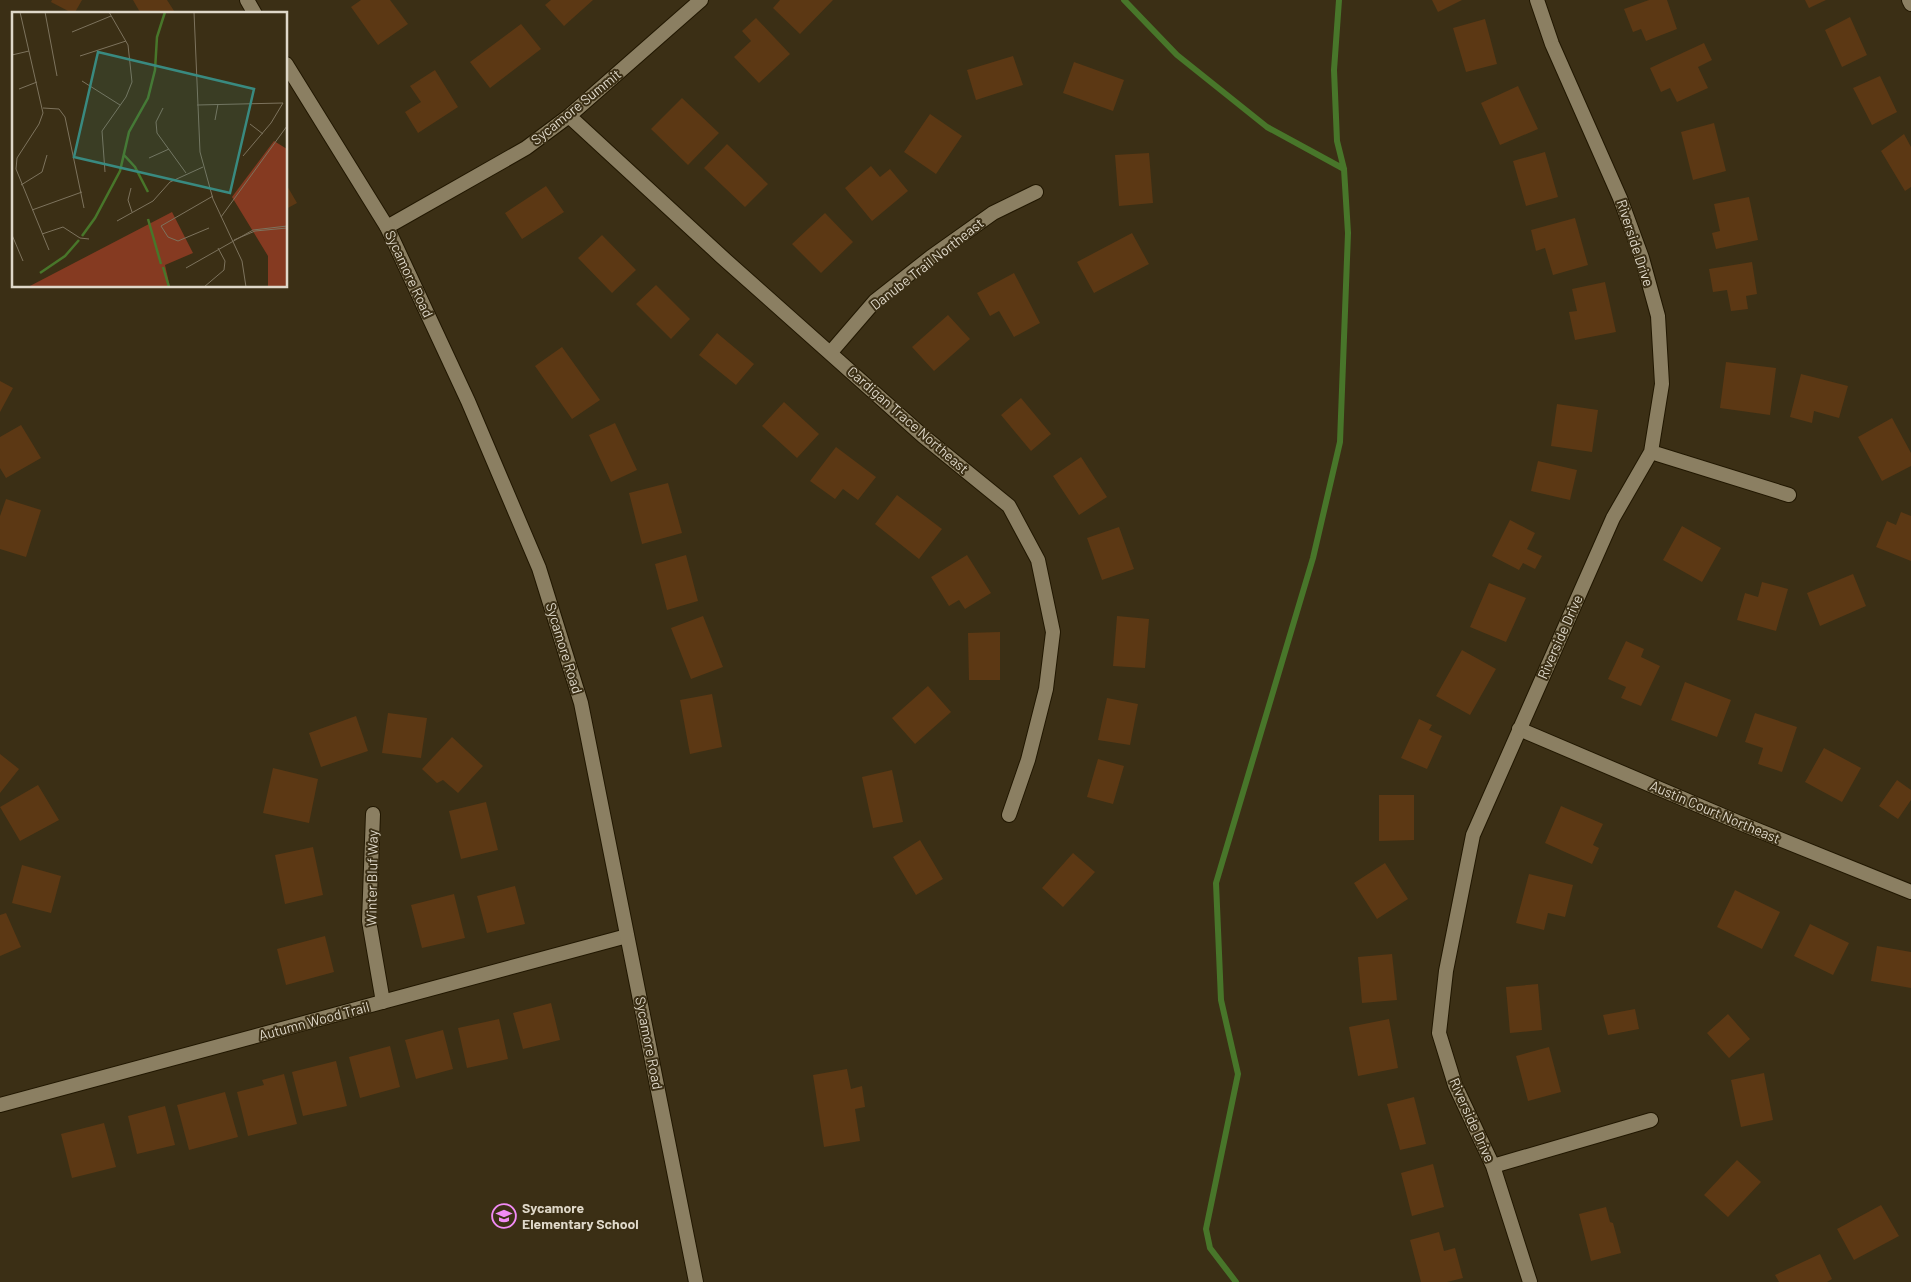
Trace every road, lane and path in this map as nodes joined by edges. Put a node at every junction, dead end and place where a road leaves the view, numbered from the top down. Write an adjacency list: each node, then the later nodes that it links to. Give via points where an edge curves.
1 (247, 0): 6 (street)
2 (701, 0): 8 (street, Sycamore Summit)
3 (1537, 0): 12 (street, Riverside Drive, via 1552,44 1620,198 1642,258 1658,316 1662,384)
4 (1909, 0): 5 (street)
5 (1911, 4)
6 (254, 12)
7 (288, 67): 10 (street, Sycamore Road)
8 (569, 116): 10 (street, Sycamore Summit, via 526,148); 11 (street, Cardigan Trace Northeast)
9 (1036, 192): 11 (street, Danube Trail Northeast, via 993,213 931,257 875,301)
10 (387, 227): 18 (street, Sycamore Road, via 468,401 539,568 581,703)
11 (831, 352): 16 (street, Cardigan Trace Northeast, via 923,436 1009,506 1038,560 1053,632 1052,641 1046,689 1028,760)
12 (1651, 452): 13 (street); 14 (street, Riverside Drive, via 1613,518)
13 (1789, 495)
14 (1519, 729): 17 (street, Austin Court Northeast); 22 (street, Riverside Drive, via 1473,835 1446,971 1440,1033 1455,1085)
15 (373, 814): 19 (street, Winter Bluf Way, via 369,921)
16 (1009, 815)
17 (1911, 892)
18 (627, 936): 19 (street, Autumn Wood Trail); 23 (street, Sycamore Road)
19 (383, 1002): 20 (street, Autumn Wood Trail)
20 (0, 1105)
21 (1651, 1120): 22 (street)
22 (1493, 1166): 24 (street, Riverside Drive)
23 (696, 1282)
24 (1530, 1282)

